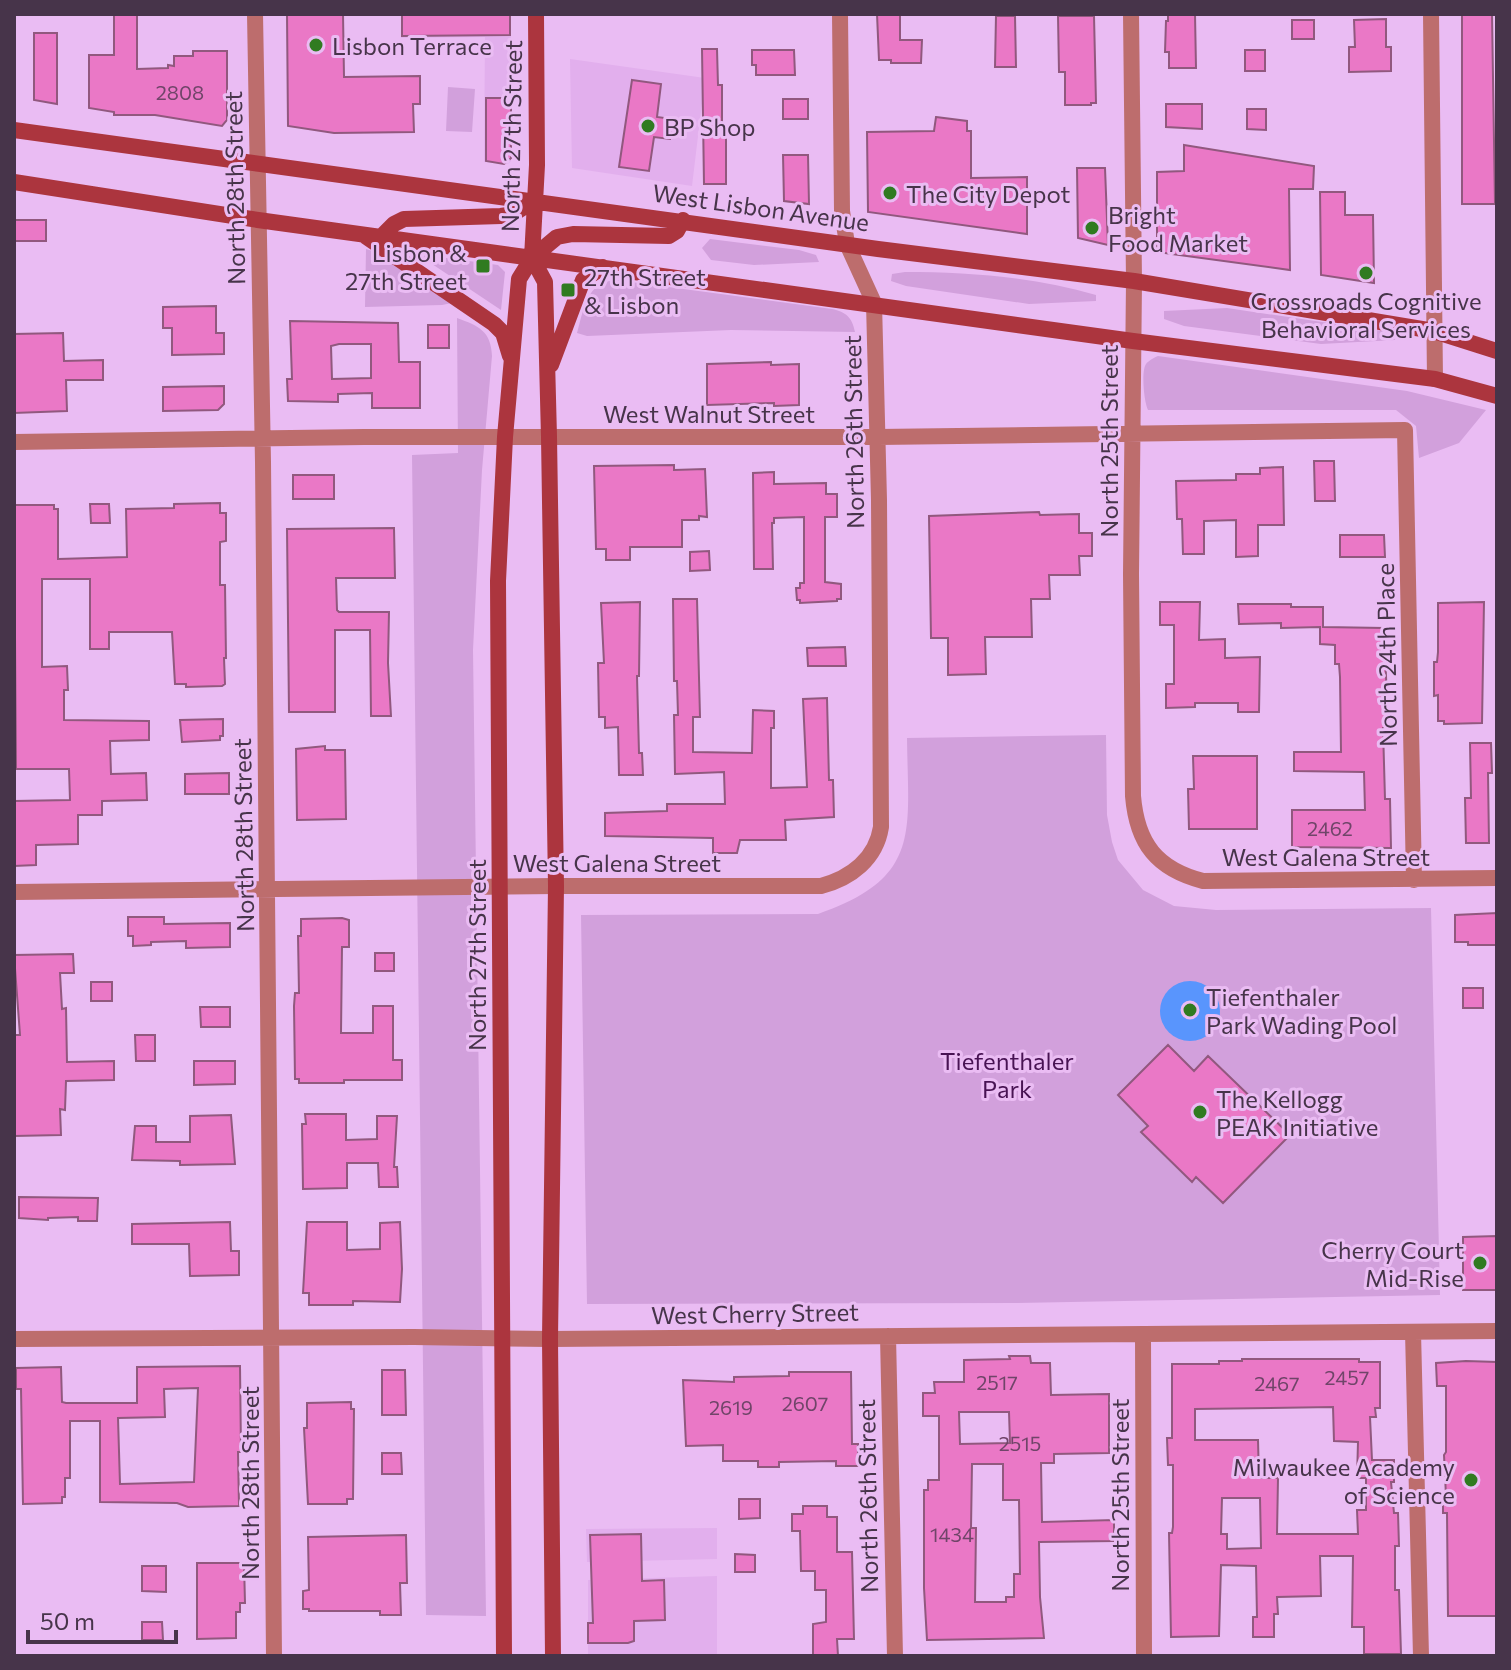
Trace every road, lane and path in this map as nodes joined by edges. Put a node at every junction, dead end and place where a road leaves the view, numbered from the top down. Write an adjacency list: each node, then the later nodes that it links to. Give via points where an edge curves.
1 (255, 14): 7 (street, North 28th Street)
2 (536, 14): 9 (main road, North 27th Street)
3 (840, 14): 14 (street, North 26th Street)
4 (1131, 14): 17 (street, North 25th Street)
5 (1431, 14): 19 (street)
6 (14, 130): 7 (main road, West Lisbon Avenue)
7 (258, 162): 9 (main road, West Lisbon Avenue); 10 (street, North 28th Street)
8 (14, 182): 10 (main road)
9 (535, 200): 11 (main road, West Lisbon Avenue); 13 (main road, via 501,216 404,219); 15 (main road, North 27th Street)
10 (258, 220): 12 (main road); 31 (street, North 28th Street)
11 (683, 220): 14 (main road, West Lisbon Avenue); 15 (main road, via 669,236 557,237)
12 (363, 235): 13 (main road); 22 (main road, via 494,324 508,343)
13 (381, 237): 15 (main road)
14 (847, 244): 17 (main road, West Lisbon Avenue); 18 (street, North 26th Street)
15 (532, 258): 16 (main road); 22 (main road, North 27th Street, via 519,279); 23 (main road, North 27th Street, via 545,282)
16 (603, 267): 18 (main road); 23 (main road, via 583,280)
17 (1134, 281): 19 (main road, West Lisbon Avenue); 20 (street, North 25th Street)
18 (874, 303): 20 (main road); 30 (street, North 26th Street)
19 (1434, 331): 21 (main road, West Lisbon Avenue); 24 (street)
20 (1133, 341): 24 (main road); 27 (street, North 25th Street)
21 (1497, 351)
22 (512, 369): 28 (main road, North 27th Street)
23 (548, 374): 29 (main road, North 27th Street)
24 (1435, 379): 25 (main road)
25 (1497, 396)
26 (1405, 430): 27 (street, West Walnut Street); 36 (street, North 24th Place)
27 (1132, 434): 30 (street, West Walnut Street); 34 (street, North 25th Street, via 1133,796 1139,832)
28 (505, 437): 29 (street, West Walnut Street); 31 (street, West Walnut Street); 38 (main road, North 27th Street, via 498,581)
29 (549, 437): 30 (street, West Walnut Street); 37 (main road, North 27th Street)
30 (878, 437): 33 (street, North 26th Street, via 882,797 879,841)
31 (262, 438): 32 (street, West Walnut Street); 39 (street, North 28th Street)
32 (14, 442)
33 (872, 853): 37 (street, West Galena Street, via 847,876 821,886)
34 (1160, 860): 36 (street, West Galena Street, via 1203,881)
35 (1497, 878): 36 (street, West Galena Street)
36 (1414, 880)
37 (556, 886): 38 (street, West Galena Street); 48 (main road, North 27th Street)
38 (500, 887): 39 (street, West Galena Street); 45 (main road, North 27th Street)
39 (267, 889): 40 (street, West Galena Street); 46 (street, North 28th Street)
40 (14, 892)
41 (1497, 1331): 42 (street, West Cherry Street)
42 (1413, 1332): 43 (street, West Cherry Street); 54 (street)
43 (1143, 1334): 44 (street, West Cherry Street); 53 (street, North 25th Street)
44 (888, 1336): 48 (street, West Cherry Street); 52 (street, North 26th Street)
45 (501, 1337): 46 (street, West Cherry Street); 48 (street, West Cherry Street); 50 (main road, North 27th Street)
46 (272, 1338): 47 (street, West Cherry Street); 49 (street, North 28th Street)
47 (14, 1339)
48 (550, 1339): 51 (main road, North 27th Street)
49 (274, 1656)
50 (504, 1656)
51 (553, 1656)
52 (895, 1656)
53 (1144, 1656)
54 (1421, 1656)

